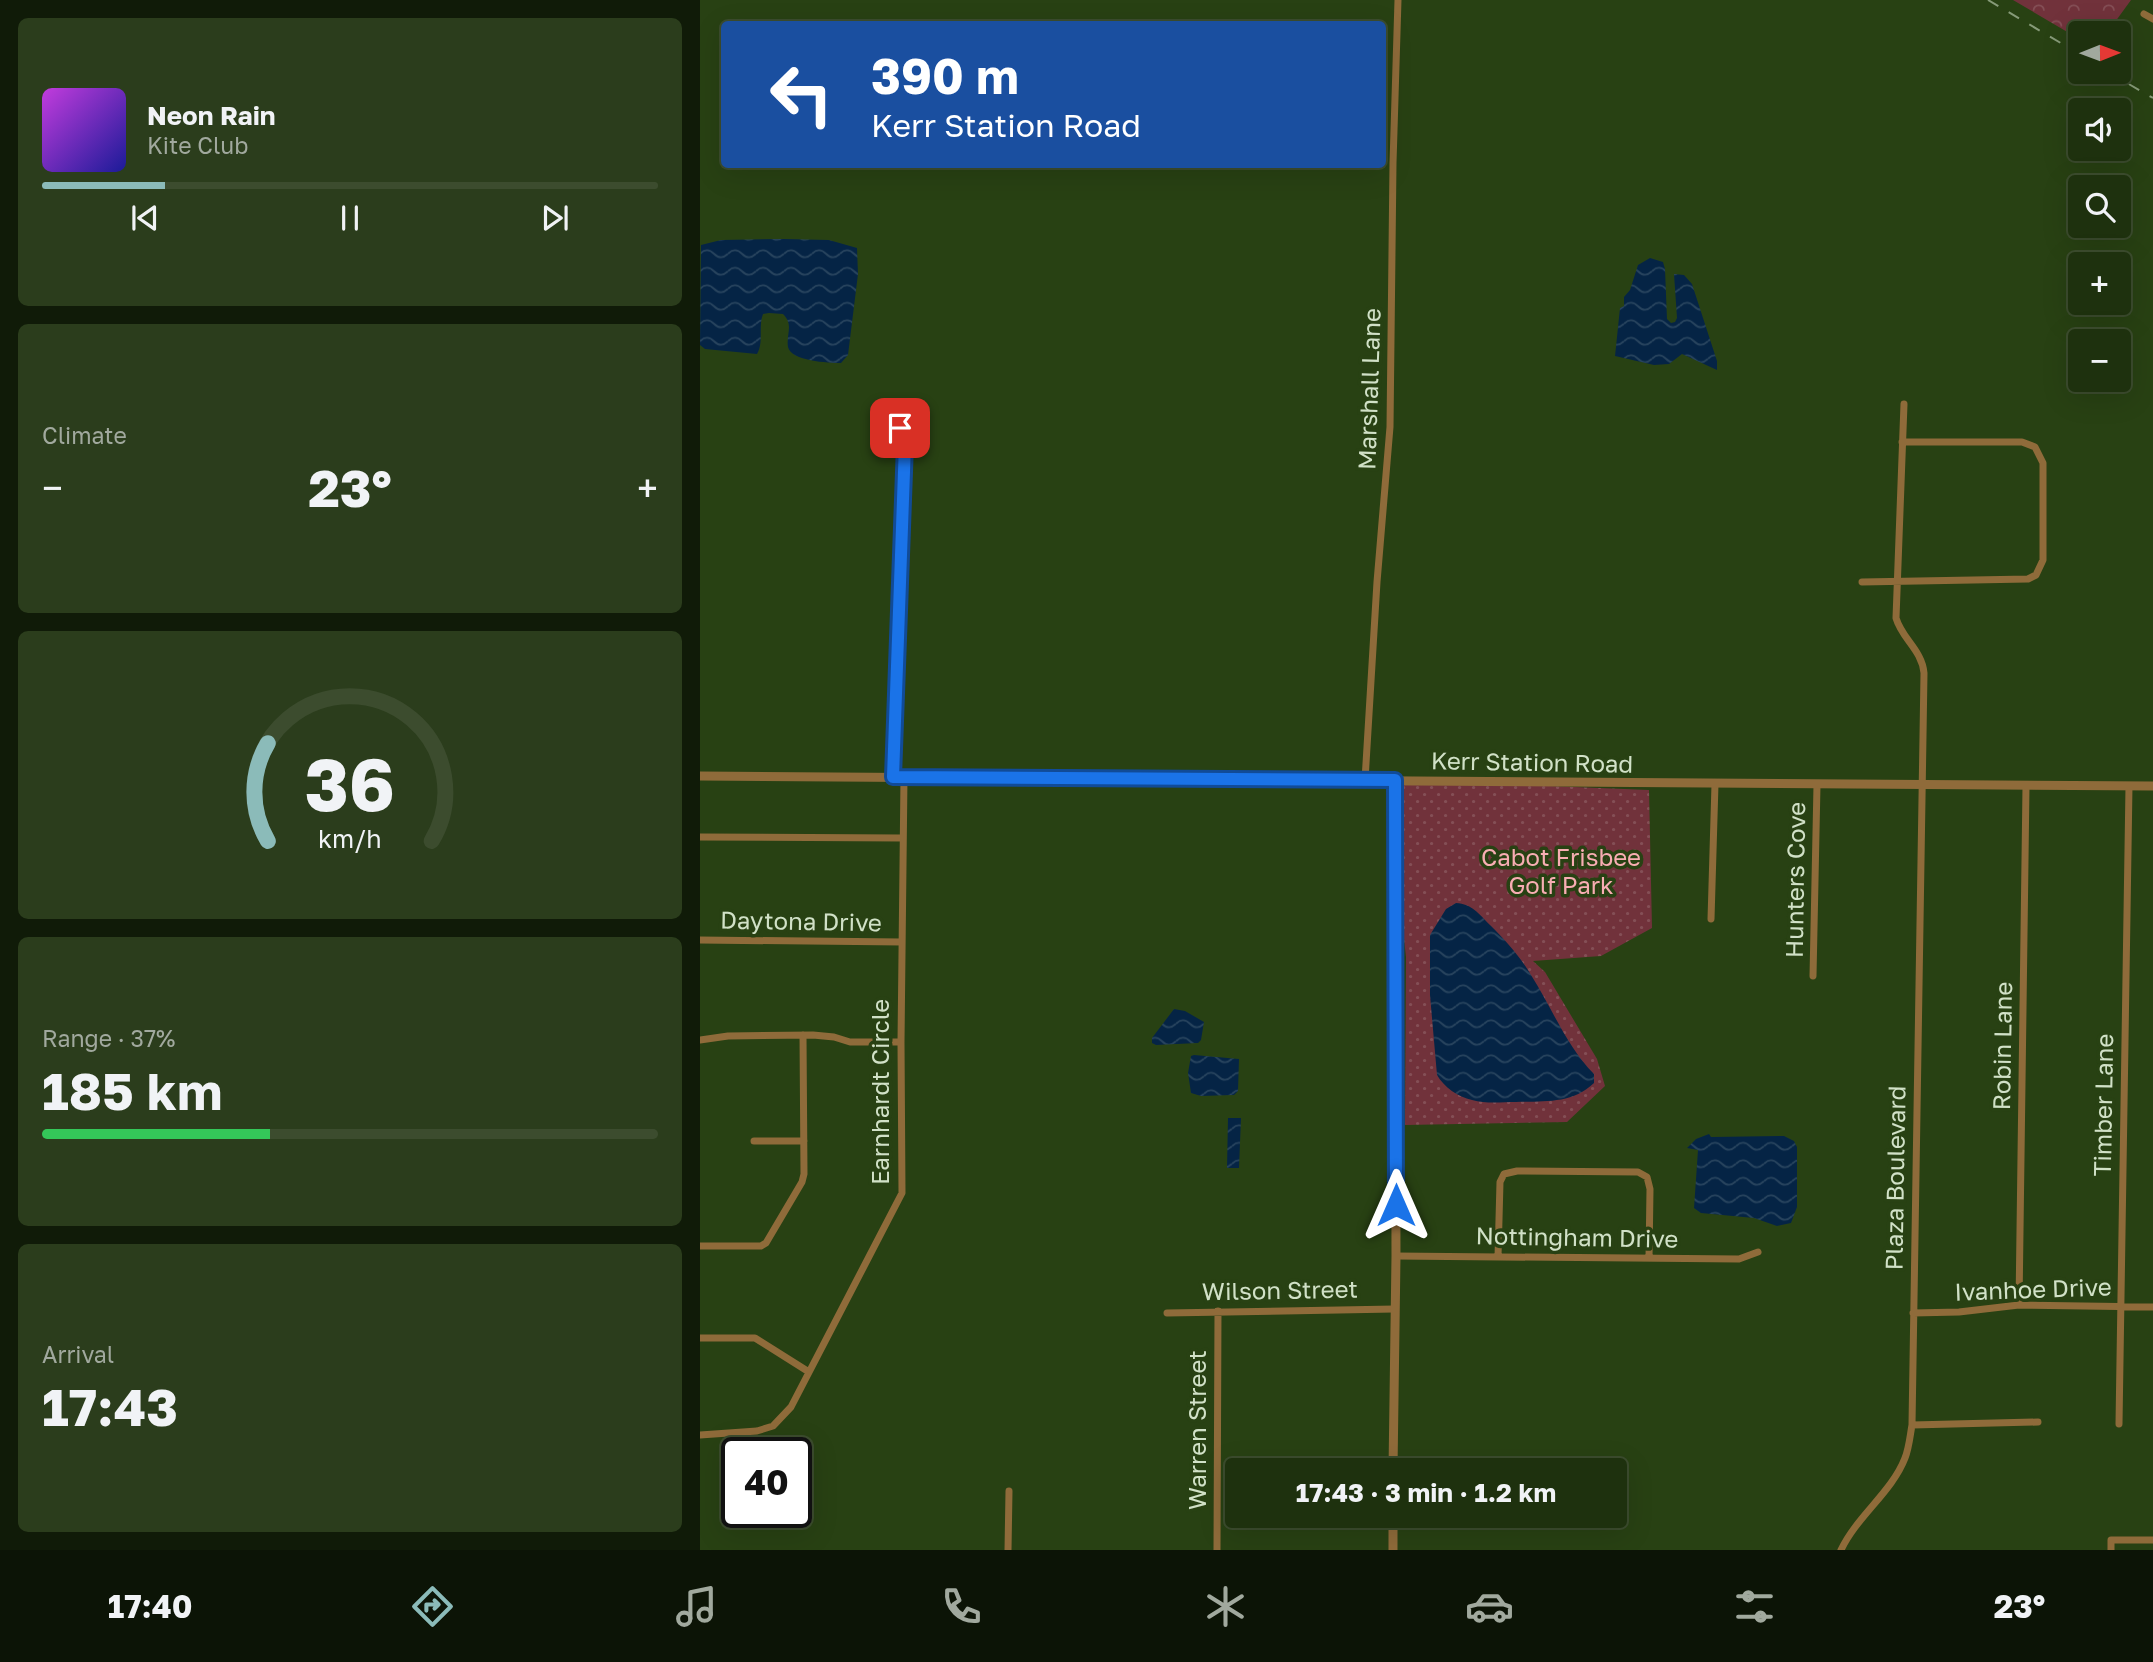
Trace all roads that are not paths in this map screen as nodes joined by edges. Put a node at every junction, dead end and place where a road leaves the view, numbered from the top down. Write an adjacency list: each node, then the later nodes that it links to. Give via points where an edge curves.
1 (1398, 0): 12 (street, Marshall Lane, via 1390,427)
2 (2144, 14): 3 (street)
3 (2153, 19)
4 (1904, 404): 6 (street, Plaza Boulevard)
5 (896, 424): 10 (street, via 905,444)
6 (1902, 442): 7 (street, Plaza Boulevard); 7 (street, via 2022,442 2035,447 2043,463 2043,560 2036,575 2028,579)
7 (1897, 581): 8 (street); 16 (street, Plaza Boulevard, via 1899,629 1923,663)
8 (1862, 582)
9 (700, 776): 10 (street, Kerr Station Road)
10 (893, 777): 11 (street, Kerr Station Road)
11 (904, 777): 12 (street, Kerr Station Road); 21 (street, Earnhardt Circle)
12 (1365, 780): 13 (street, Kerr Station Road)
13 (1395, 780): 14 (street, Kerr Station Road); 33 (street)
14 (1715, 785): 15 (street, Kerr Station Road); 22 (street)
15 (1817, 785): 16 (street, Kerr Station Road); 25 (street, Hunters Cove)
16 (1921, 786): 17 (street, Kerr Station Road); 42 (street, Plaza Boulevard)
17 (2026, 786): 18 (street, Kerr Station Road); 36 (street, Robin Lane)
18 (2129, 786): 19 (street, Kerr Station Road); 37 (street, Timber Lane)
19 (2153, 786)
20 (700, 837): 21 (street)
21 (902, 838): 24 (street, Earnhardt Circle)
22 (1711, 919)
23 (700, 940): 24 (street, Daytona Drive)
24 (902, 942): 28 (street, Earnhardt Circle)
25 (1813, 976)
26 (803, 1035): 27 (street); 28 (street, via 850,1042); 30 (street)
27 (700, 1040)
28 (901, 1042): 44 (street, Earnhardt Circle, via 902,1193)
29 (754, 1141): 30 (street)
30 (804, 1141): 31 (street, via 803,1178 766,1243)
31 (700, 1246)
32 (1758, 1252): 35 (street, Nottingham Drive, via 1739,1259)
33 (1396, 1256): 34 (street, Nottingham Drive); 39 (street)
34 (1498, 1257): 35 (street, Nottingham Drive); 35 (street, via 1500,1182 1504,1174 1517,1171 1638,1172 1647,1177)
35 (1649, 1258)
36 (2019, 1305): 37 (street, Ivanhoe Drive); 42 (street, Ivanhoe Drive)
37 (2120, 1307): 38 (street, Ivanhoe Drive); 46 (street, Timber Lane)
38 (2153, 1307)
39 (1394, 1309): 40 (street, Wilson Street); 49 (street)
40 (1218, 1311): 41 (street, Wilson Street); 54 (street, Warren Street)
41 (1167, 1313)
42 (1913, 1313): 47 (street, Plaza Boulevard)
43 (700, 1338): 44 (street, via 755,1338)
44 (809, 1372): 48 (street, Earnhardt Circle, via 791,1407 772,1426)
45 (2038, 1422): 47 (street)
46 (2119, 1424)
47 (1912, 1425): 56 (street, Plaza Boulevard, via 1900,1467)
48 (700, 1435)
49 (1394, 1458)
50 (1009, 1491): 53 (street)
51 (1393, 1528): 55 (street)
52 (2153, 1540): 57 (street, via 2111,1540)
53 (1008, 1550)
54 (1217, 1550)
55 (1393, 1550)
56 (1841, 1550)
57 (2111, 1550)

